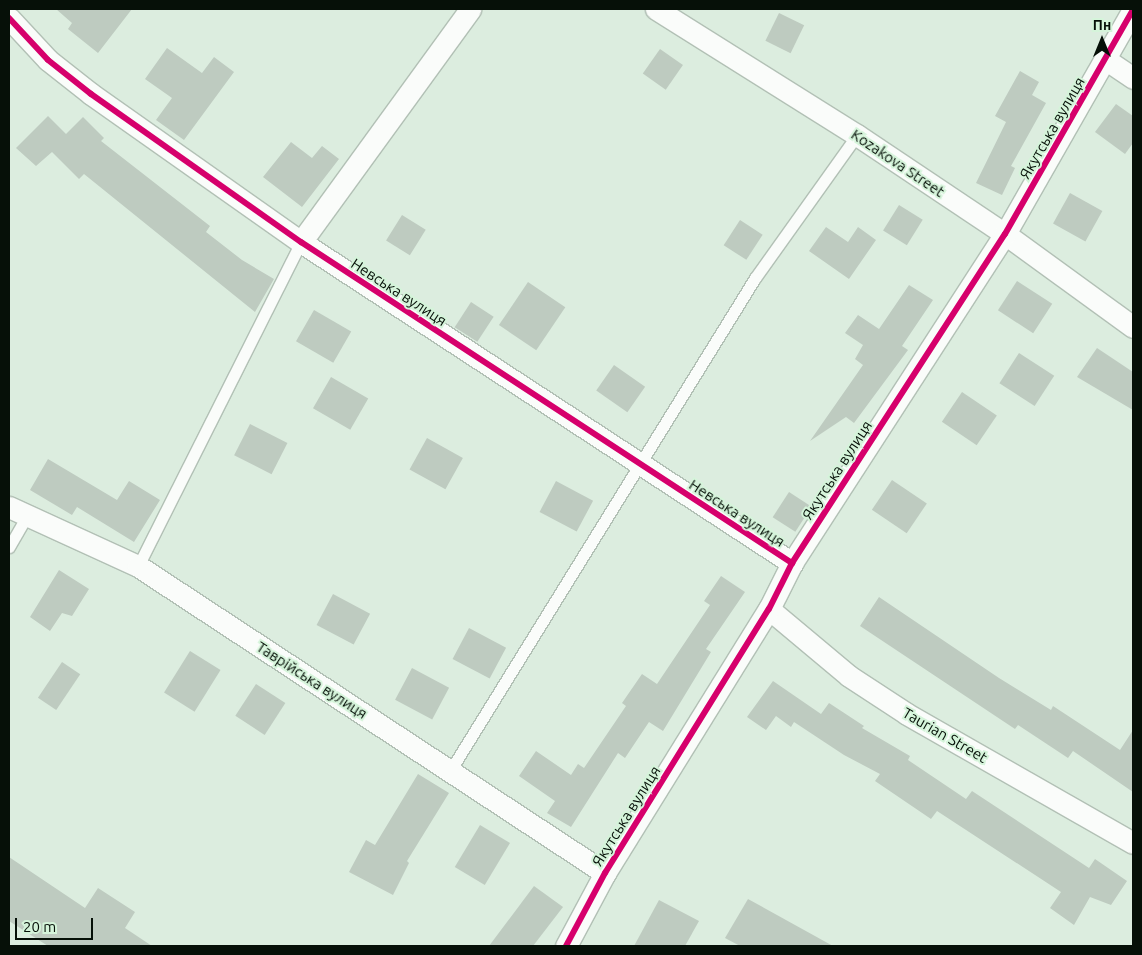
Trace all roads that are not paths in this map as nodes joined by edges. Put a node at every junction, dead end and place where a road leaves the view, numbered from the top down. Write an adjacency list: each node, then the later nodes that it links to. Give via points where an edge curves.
1 (470, 9): 9 (street)
2 (656, 9): 7 (street, Kozakova Street)
3 (1133, 10): 5 (street, Якутська вулиця)
4 (9, 18): 9 (street, Невська вулиця, via 48,60 91,94)
5 (1105, 59): 6 (street); 8 (street, Якутська вулиця)
6 (1133, 78)
7 (857, 135): 8 (street, Kozakova Street); 11 (lane, via 755,278)
8 (1005, 234): 10 (street, Kozakova Street); 14 (street, Якутська вулиця)
9 (301, 242): 11 (street, Невська вулиця); 15 (lane)
10 (1133, 327)
11 (641, 466): 14 (street, Невська вулиця); 17 (lane)
12 (17, 512): 13 (lane); 15 (street, Таврійська вулиця)
13 (9, 547)
14 (792, 563): 16 (street, Якутська вулиця)
15 (138, 566): 17 (street, Таврійська вулиця)
16 (769, 609): 18 (street, Taurian Street, via 849,676 907,714); 19 (street, Якутська вулиця)
17 (450, 771): 19 (street, Таврійська вулиця)
18 (1133, 843)
19 (605, 873): 20 (street, Якутська вулиця)
20 (566, 946)

